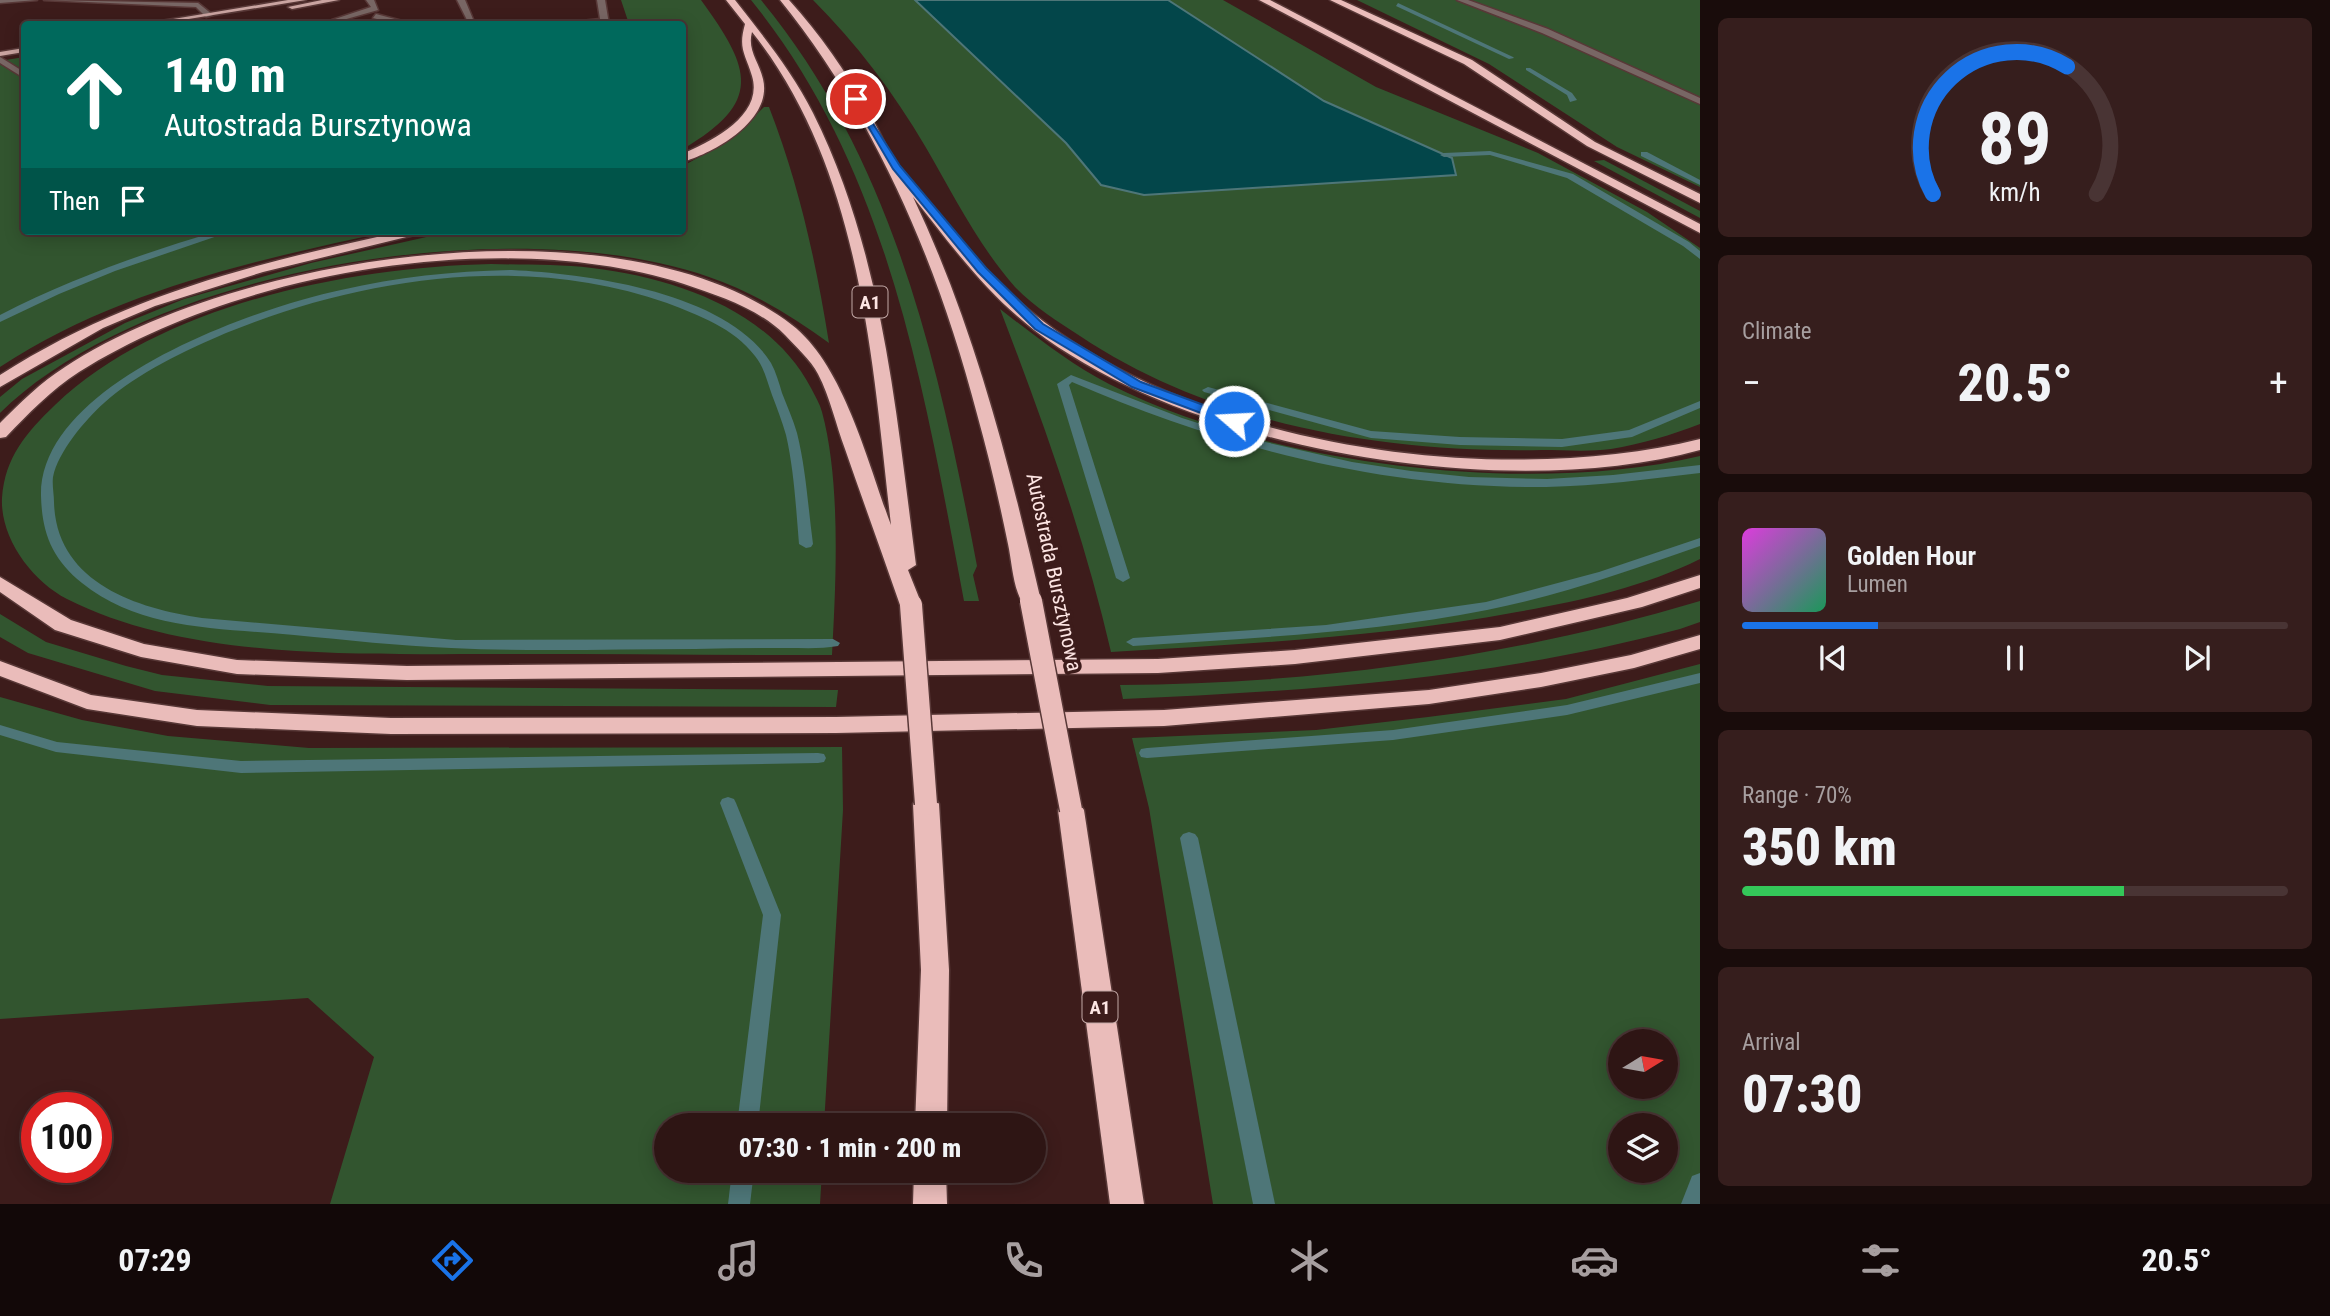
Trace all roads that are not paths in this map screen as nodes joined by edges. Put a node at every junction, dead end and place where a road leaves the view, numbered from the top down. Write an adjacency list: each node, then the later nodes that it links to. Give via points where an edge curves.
1 (33, 0): 12 (lane)
2 (48, 0): 15 (lane, via 198,5)
3 (302, 0): 15 (main road)
4 (335, 0): 18 (main road)
5 (370, 0): 14 (lane)
6 (461, 0): 21 (lane)
7 (601, 0): 22 (lane)
8 (730, 0): 23 (highway, A1)
9 (784, 0): 31 (highway, Autostrada Bursztynowa / A1, via 829,54)
10 (1263, 0): 33 (highway)
11 (1461, 0): 29 (lane)
12 (0, 1)
13 (1337, 1): 32 (highway, via 1468,62 1591,144)
14 (375, 12): 16 (lane); 19 (lane); 20 (lane)
15 (209, 15): 17 (main road)
16 (336, 20)
17 (168, 21)
18 (200, 21)
19 (368, 21)
20 (395, 21)
21 (471, 21)
22 (605, 21)
23 (749, 24): 30 (highway, via 745,44 759,86 755,104 720,139); 40 (highway, A1, via 805,111 841,194 873,313)
24 (21, 44): 25 (main road)
25 (0, 47)
26 (21, 51): 27 (main road)
27 (0, 57): 28 (lane)
28 (21, 74)
29 (1700, 101)
30 (686, 157)
31 (896, 167): 37 (highway, via 982,270 1039,326 1136,385 1197,408 1326,444 1472,463 1591,462); 46 (highway, Autostrada Bursztynowa / A1, bridge, via 934,253 1002,465 1071,810)
32 (1700, 199)
33 (1700, 229)
34 (406, 235): 35 (highway, via 193,288 127,311 76,335)
35 (0, 382)
36 (0, 433): 40 (highway, via 71,370 124,341 195,309 284,282 376,264 486,255 544,256 647,268 737,298 789,329 825,371)
37 (1700, 444)
38 (1700, 581): 39 (highway, via 1581,618 1501,634 1280,659 1158,667 421,673 237,667 141,650 63,625)
39 (0, 583)
40 (911, 605): 43 (highway, A1, bridge, via 935,970)
41 (1700, 642): 42 (highway, via 1555,678 1429,697 1164,718 850,725 391,726 197,718 87,702)
42 (0, 668)
43 (931, 1113)
44 (930, 1183): 45 (highway)
45 (930, 1204)
46 (1126, 1204)

